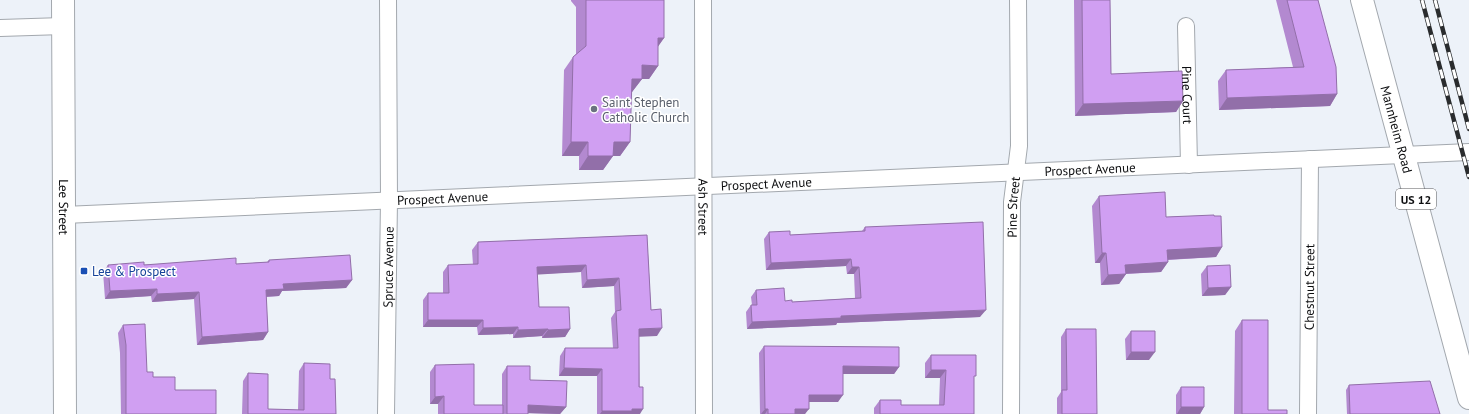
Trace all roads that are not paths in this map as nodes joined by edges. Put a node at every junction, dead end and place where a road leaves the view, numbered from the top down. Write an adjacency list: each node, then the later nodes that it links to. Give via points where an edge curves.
1 (63, 0): 6 (main road, Lee Street)
2 (388, 0): 15 (street, Spruce Avenue)
3 (703, 0): 14 (street, Ash Street)
4 (1018, 0): 13 (street, Pine Street, via 1019,146)
5 (1362, 0): 10 (main road, Mannheim Road / US 12)
6 (63, 26): 8 (street); 16 (main road, Lee Street)
7 (1186, 26): 12 (street, Pine Court)
8 (0, 28)
9 (1469, 152): 10 (street, Prospect Avenue)
10 (1404, 155): 11 (street, Prospect Avenue); 17 (main road, Mannheim Road / US 12)
11 (1310, 159): 12 (street, Prospect Avenue); 22 (street, Chestnut Street)
12 (1189, 165): 13 (street, Prospect Avenue)
13 (1016, 172): 14 (street, Prospect Avenue); 21 (street, Pine Street, via 1012,202)
14 (704, 186): 15 (street, Prospect Avenue); 20 (street, Ash Street)
15 (390, 200): 16 (street, Prospect Avenue); 19 (street, Spruce Avenue)
16 (64, 215): 18 (main road, Lee Street)
17 (1469, 398)
18 (65, 414)
19 (386, 414)
20 (704, 414)
21 (1011, 414)
22 (1308, 414)

